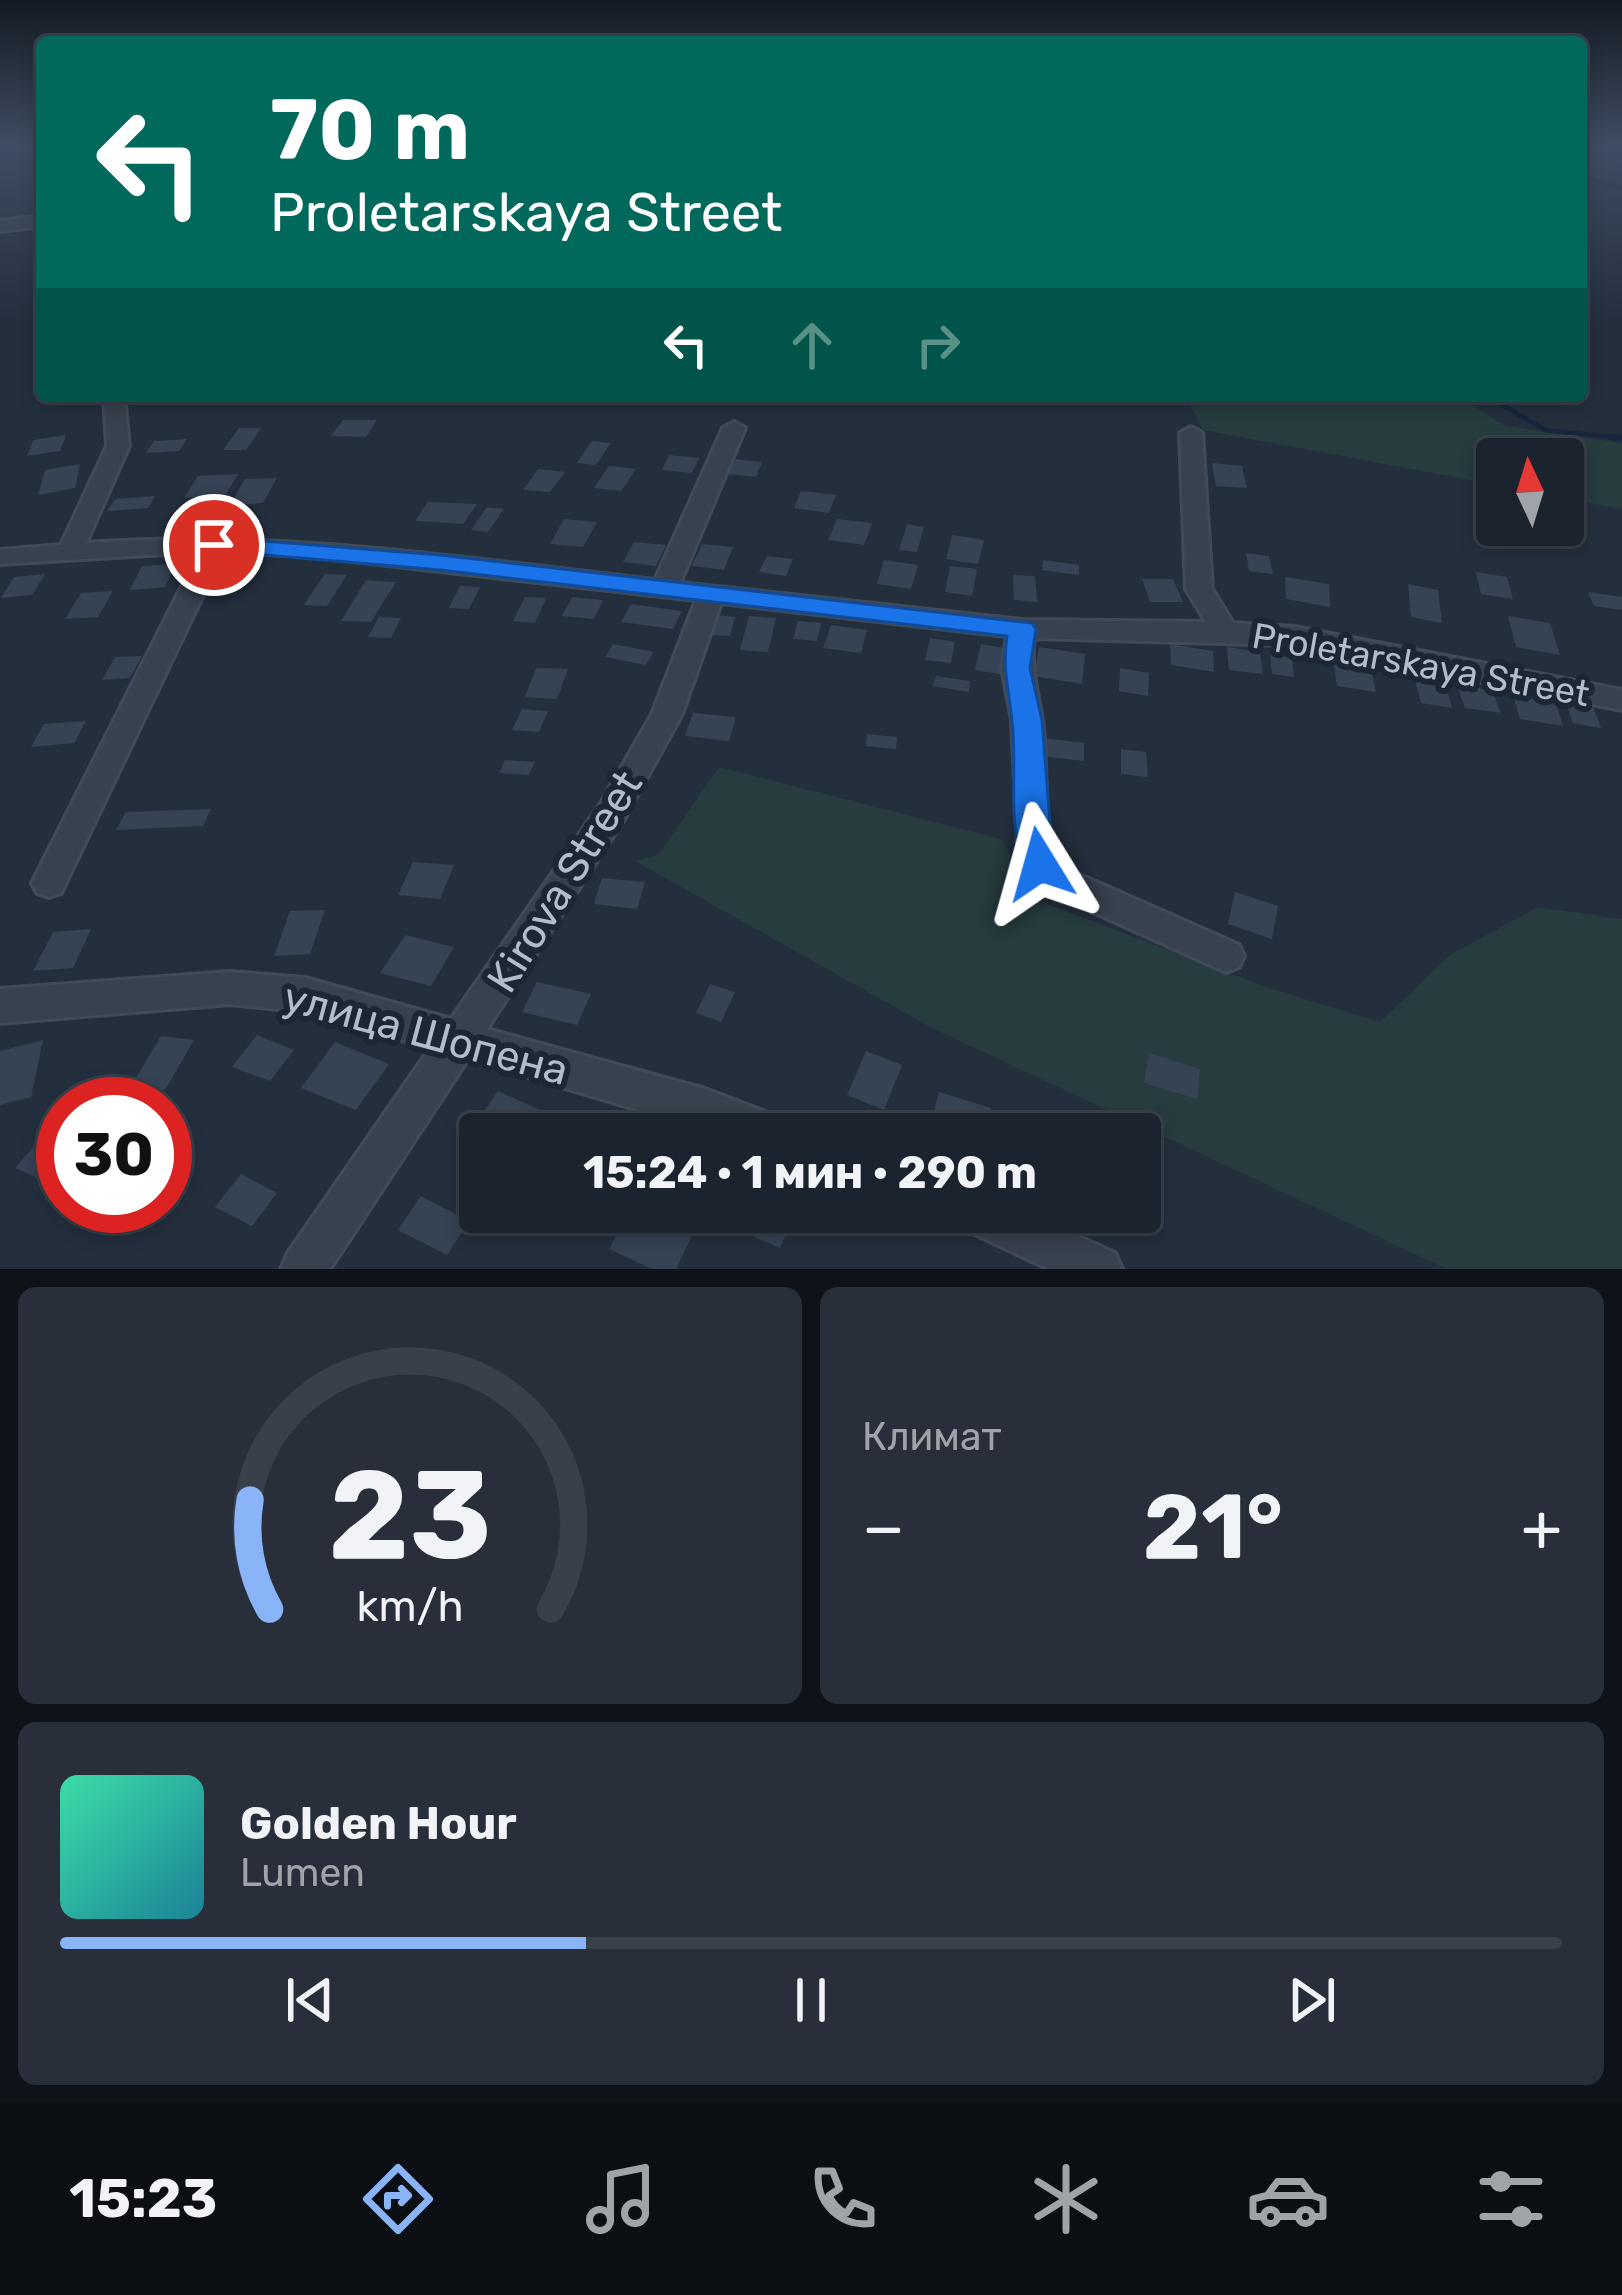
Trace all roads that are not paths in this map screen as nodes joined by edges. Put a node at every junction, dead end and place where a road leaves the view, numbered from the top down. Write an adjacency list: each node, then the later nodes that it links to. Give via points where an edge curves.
1 (36, 222): 2 (street)
2 (0, 226)
3 (114, 402): 7 (street, via 118,446)
4 (734, 428): 9 (street)
5 (1191, 433): 12 (street, via 1199,589)
6 (214, 545): 7 (street, Proletarskaya Street); 9 (street, Proletarskaya Street); 14 (street)
7 (71, 549): 8 (street, Proletarskaya Street)
8 (0, 556)
9 (664, 590): 10 (street, Proletarskaya Street)
10 (711, 595): 11 (street, Proletarskaya Street); 17 (street, Kirova Street, via 667,714)
11 (1022, 629): 12 (street, Proletarskaya Street); 15 (street, via 1016,668 1035,848 1050,878)
12 (1225, 631): 13 (street, Proletarskaya Street, via 1365,648)
13 (1622, 700)
14 (50, 883)
15 (1226, 956)
16 (0, 1006): 17 (street, улица Шопена, via 230,988 305,995)
17 (463, 1040): 18 (street, улица Шопена); 20 (street, Kirova Street)
18 (716, 1113)
19 (1021, 1233): 21 (street)
20 (304, 1269)
21 (1099, 1269)

